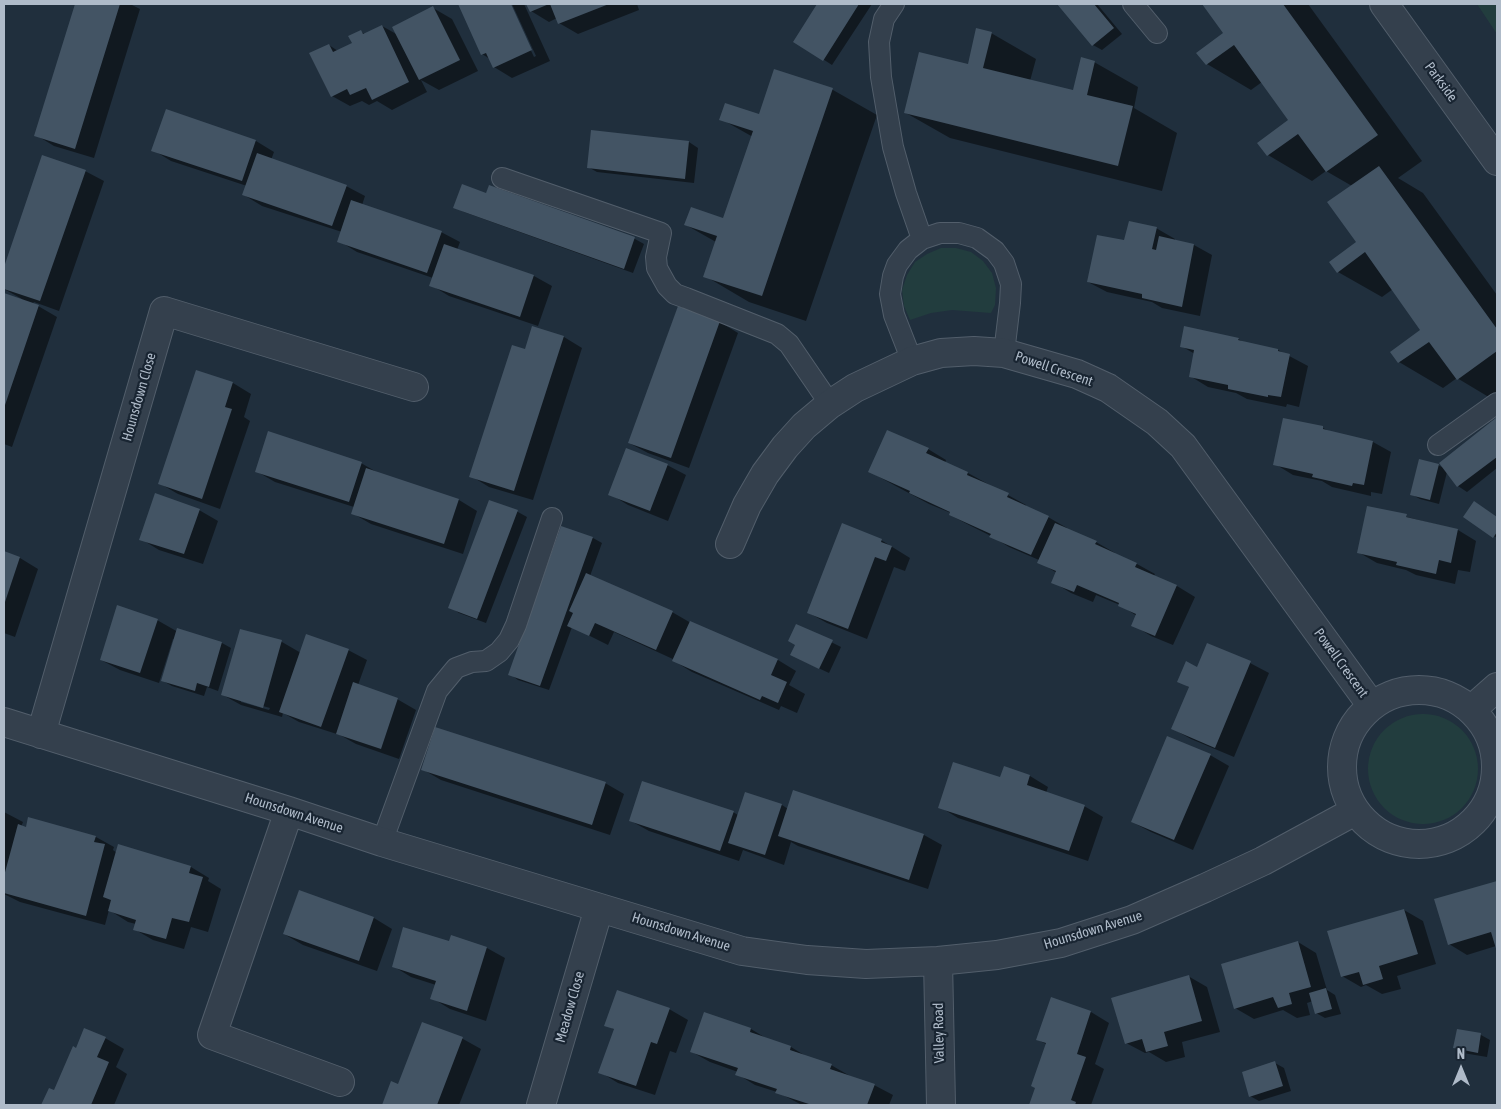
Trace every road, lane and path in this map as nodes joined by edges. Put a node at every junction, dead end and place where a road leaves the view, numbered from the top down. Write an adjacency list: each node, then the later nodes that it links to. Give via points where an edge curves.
1 (894, 4): 7 (lane, via 884,19 879,42 881,77 893,147)
2 (1133, 4): 4 (lane)
3 (1384, 4): 5 (street, Parkside)
4 (1157, 33)
5 (1497, 161)
6 (502, 178): 12 (lane, via 661,233 656,257 667,286 675,294 777,334 789,344)
7 (922, 240): 8 (lane, via 940,233 959,233 977,238 1004,262 1011,284); 9 (lane, via 897,264 890,294 894,315)
8 (1004, 353): 9 (street, Powell Crescent, via 941,353); 17 (street, Powell Crescent, via 1077,374 1108,388 1157,422 1176,440)
9 (912, 361): 12 (street, Powell Crescent, via 855,388)
10 (414, 387): 20 (street, Hounsdown Close, via 164,311)
11 (1497, 403): 13 (lane)
12 (830, 404): 15 (street, Powell Crescent, via 804,426 764,474 746,505)
13 (1438, 445)
14 (552, 518): 23 (lane, via 509,640 486,662 472,662 456,668 437,691)
15 (730, 544)
16 (1497, 687): 18 (street)
17 (1372, 706): 18 (street, via 1395,693 1422,690 1448,695); 22 (street, via 1356,722 1345,744 1341,766 1345,790)
18 (1471, 710): 22 (street, via 1487,730 1496,754 1495,781 1487,805 1470,825 1448,838 1422,844 1397,841 1373,830)
19 (4, 722): 20 (street, Hounsdown Avenue)
20 (41, 734): 21 (street, Hounsdown Avenue)
21 (289, 810): 23 (street, Hounsdown Avenue); 26 (street, via 212,1035)
22 (1355, 810): 25 (street, Hounsdown Avenue, via 1263,861 1132,920 1061,943 997,955)
23 (382, 842): 24 (street, Hounsdown Avenue)
24 (599, 908): 25 (street, Hounsdown Avenue, via 742,951 866,964); 27 (street, Meadow Close)
25 (938, 961): 28 (street, Valley Road)
26 (340, 1082)
27 (540, 1105)
28 (940, 1105)

